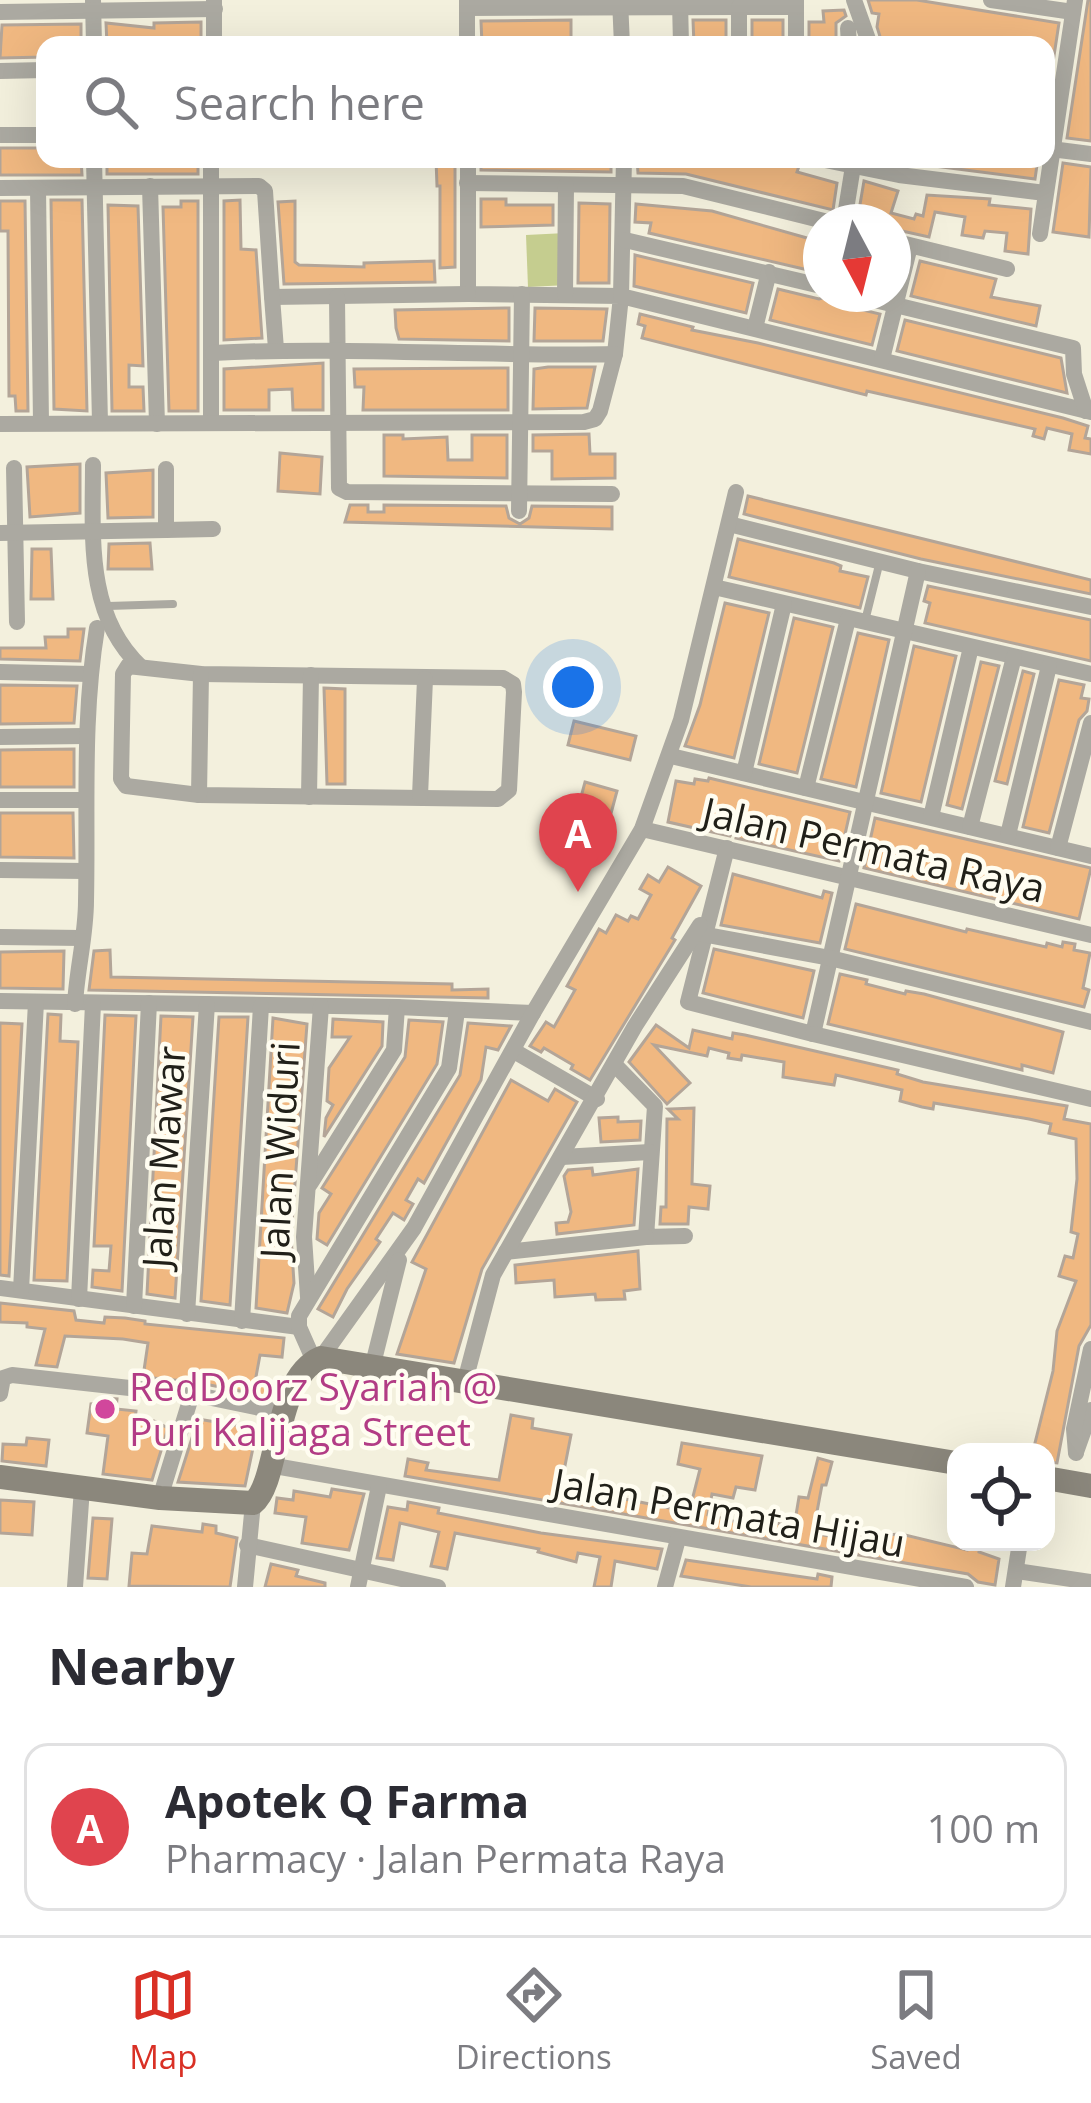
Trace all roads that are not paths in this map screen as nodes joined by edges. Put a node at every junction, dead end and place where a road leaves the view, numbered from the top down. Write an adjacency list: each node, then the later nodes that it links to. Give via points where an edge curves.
1 (854, 0): 21 (street)
2 (991, 0): 12 (street)
3 (739, 3): 4 (street); 8 (street); 19 (street)
4 (796, 3): 20 (street)
5 (214, 4): 11 (street); 15 (street)
6 (467, 4): 7 (street); 16 (street)
7 (621, 4): 8 (street); 17 (street)
8 (681, 4): 18 (street)
9 (37, 6): 10 (street); 13 (street)
10 (93, 6): 11 (street); 14 (street)
11 (153, 6)
12 (1074, 6): 24 (street)
13 (0, 12)
14 (94, 36)
15 (214, 36)
16 (467, 36)
17 (622, 36)
18 (681, 36)
19 (739, 36)
20 (796, 36)
21 (870, 36)
22 (36, 70): 23 (street)
23 (0, 71)
24 (1055, 72)
25 (0, 135): 26 (street)
26 (36, 135)
27 (1055, 138): 28 (street)
28 (1091, 154)
29 (94, 168): 40 (street)
30 (210, 168): 39 (street)
31 (468, 168): 36 (street)
32 (624, 168): 38 (street)
33 (853, 168): 45 (street)
34 (903, 168): 44 (street)
35 (1047, 168): 44 (street)
36 (467, 183): 37 (street); 53 (street)
37 (566, 184): 38 (street); 55 (street)
38 (625, 184): 46 (street, via 683,186); 48 (street)
39 (209, 185): 41 (street); 57 (street, via 266,190); 64 (street)
40 (94, 186): 41 (street); 43 (street); 70 (street)
41 (150, 186): 73 (street)
42 (0, 188): 43 (street)
43 (38, 188): 69 (street)
44 (1045, 194): 47 (street)
45 (847, 204)
46 (803, 216)
47 (1040, 234)
48 (625, 240): 51 (street); 56 (street)
49 (911, 245): 50 (street)
50 (1007, 269)
51 (769, 272): 52 (street); 61 (street)
52 (803, 281)
53 (468, 294): 54 (street); 58 (street)
54 (522, 294): 55 (street); 66 (street)
55 (565, 295): 56 (street)
56 (621, 296): 61 (street); 65 (street)
57 (272, 297): 58 (street); 62 (street)
58 (337, 297): 63 (street)
59 (911, 309): 68 (street, via 1065,345 1076,352 1074,374)
60 (894, 312): 67 (street)
61 (755, 328): 67 (street)
62 (276, 350): 63 (street); 64 (street)
63 (337, 350): 66 (street); 75 (street)
64 (213, 353): 71 (street)
65 (615, 354): 66 (street); 74 (street, via 595,419)
66 (524, 356): 74 (street)
67 (882, 359): 68 (street)
68 (1089, 412)
69 (41, 423): 70 (street); 72 (street)
70 (100, 423): 73 (street)
71 (211, 423): 73 (street); 75 (street)
72 (0, 424)
73 (157, 424)
74 (523, 424): 75 (street); 81 (street)
75 (337, 425): 81 (street, via 338,478 347,493)
76 (93, 465): 86 (street)
77 (14, 468): 83 (street)
78 (166, 469): 84 (street)
79 (736, 492): 82 (street)
80 (612, 494): 81 (street)
81 (520, 503)
82 (729, 524): 88 (street); 90 (street)
83 (10, 530): 86 (street); 89 (street)
84 (166, 530): 85 (street); 86 (street)
85 (212, 530)
86 (94, 532): 93 (street)
87 (878, 569): 95 (lane)
88 (919, 571): 94 (street); 98 (street)
89 (8, 574): 96 (street)
90 (714, 587): 92 (street); 112 (street)
91 (173, 604): 93 (lane)
92 (784, 604): 95 (street); 113 (street)
93 (100, 606): 102 (street)
94 (1091, 607)
95 (856, 620): 98 (street); 114 (street)
96 (17, 622)
97 (97, 628): 104 (street)
98 (904, 632): 99 (street); 120 (street)
99 (971, 647): 100 (street); 121 (street)
100 (1014, 657): 101 (street); 122 (street)
101 (1049, 666): 106 (street); 124 (street)
102 (142, 667): 105 (street); 115 (street, via 123,674 123,784)
103 (0, 672): 104 (street)
104 (89, 674): 110 (street)
105 (201, 674): 107 (street); 115 (street)
106 (1091, 674)
107 (311, 676): 108 (street); 116 (street)
108 (425, 679): 117 (street); 117 (street, via 503,678 514,692 504,797)
109 (1091, 723): 126 (street)
110 (86, 736): 111 (street); 119 (street)
111 (0, 737)
112 (671, 756): 113 (street); 123 (street)
113 (744, 773): 114 (street)
114 (806, 788): 120 (street)
115 (199, 795): 116 (street)
116 (309, 796): 117 (street)
117 (420, 796)
118 (0, 800): 119 (street)
119 (85, 800): 129 (street)
120 (867, 802): 121 (street); 130 (street)
121 (932, 817): 122 (street)
122 (970, 826): 124 (street)
123 (642, 829): 125 (street, Jalan Permata Raya); 146 (street)
124 (1008, 836): 126 (street)
125 (727, 848): 130 (street, Jalan Permata Raya); 131 (street)
126 (1058, 848): 127 (street)
127 (1091, 856)
128 (0, 871): 129 (street)
129 (86, 871): 135 (street)
130 (849, 878): 133 (street, Jalan Permata Raya); 136 (street)
131 (707, 914): 132 (street); 150 (street)
132 (702, 934): 136 (street); 148 (street, via 687,996 692,1006)
133 (1091, 934)
134 (0, 937): 135 (street)
135 (82, 938): 139 (street)
136 (830, 958): 147 (street); 148 (street)
137 (0, 1001): 138 (street)
138 (36, 1002): 139 (street); 161 (street)
139 (84, 1004): 140 (street); 163 (street)
140 (149, 1004): 141 (street); 164 (street)
141 (207, 1004): 142 (street); 165 (street, Jalan Mawar)
142 (261, 1006): 143 (street); 166 (street)
143 (321, 1006): 144 (street); 155 (street, Jalan Widuri)
144 (397, 1007): 145 (street); 155 (street, via 394,1050)
145 (457, 1011): 146 (street); 162 (street, via 448,1068)
146 (533, 1013): 149 (street)
147 (1091, 1022)
148 (813, 1034): 152 (street)
149 (514, 1051): 151 (street); 158 (street)
150 (614, 1064): 151 (street); 153 (street, via 654,1103)
151 (597, 1099): 154 (street)
152 (1091, 1099)
153 (650, 1151): 154 (street); 157 (street)
154 (562, 1156): 159 (street)
155 (306, 1190): 162 (street, Jalan Widuri)
156 (685, 1236): 157 (street)
157 (646, 1237): 159 (street)
158 (402, 1247): 169 (street); 170 (street)
159 (506, 1252): 171 (street, via 484,1301)
160 (0, 1288): 161 (street)
161 (21, 1290): 163 (street)
162 (308, 1297): 167 (street)
163 (79, 1299): 164 (street)
164 (134, 1306): 165 (street)
165 (187, 1314): 166 (street)
166 (242, 1321): 167 (street)
167 (299, 1327): 169 (street)
168 (1091, 1349): 176 (street)
169 (317, 1360): 170 (street); 175 (street, via 303,1370)
170 (373, 1364): 171 (street)
171 (465, 1381): 177 (street)
172 (0, 1394): 173 (street, via 3,1378 12,1375)
173 (192, 1394): 175 (street); 183 (street)
174 (1091, 1410): 176 (street)
175 (284, 1412): 178 (street)
176 (1084, 1432): 180 (street)
177 (947, 1461)
178 (269, 1465): 181 (street, Jalan Permata Hijau); 184 (street)
179 (0, 1478): 182 (street)
180 (1068, 1482)
181 (379, 1486): 185 (street, Jalan Permata Hijau); 187 (street)
182 (82, 1488): 183 (street); 190 (street)
183 (160, 1498): 184 (street)
184 (253, 1503): 186 (street)
185 (678, 1539): 193 (street); 194 (street, Jalan Permata Hijau)
186 (247, 1545): 187 (street); 191 (street)
187 (360, 1578): 192 (street)
188 (1015, 1579): 189 (street)
189 (1091, 1582)
190 (75, 1587)
191 (245, 1587)
192 (438, 1587)
193 (664, 1587)
194 (966, 1587)

